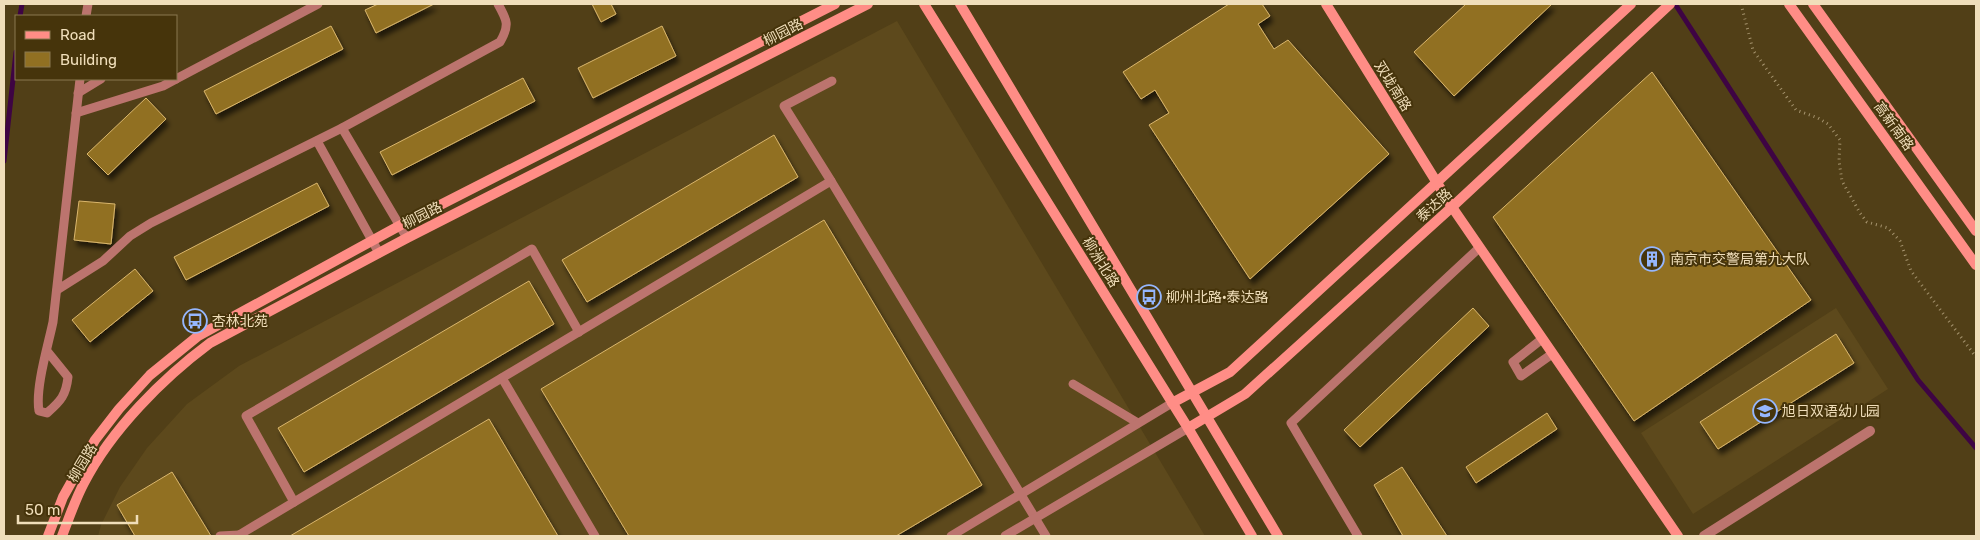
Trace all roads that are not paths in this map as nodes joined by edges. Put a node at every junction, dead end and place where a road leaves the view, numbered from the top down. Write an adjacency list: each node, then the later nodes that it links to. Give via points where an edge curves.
1 (318, 4): 12 (lane)
2 (498, 4): 19 (lane, via 507,30 500,42)
3 (835, 4): 24 (street, 柳园路)
4 (868, 4): 26 (street, 柳园路)
5 (924, 4): 39 (street, 柳洲北路)
6 (960, 4): 38 (street, 柳洲北路)
7 (1326, 4): 22 (street, 双垅南路)
8 (1631, 4): 22 (street, 泰达路)
9 (1670, 4): 23 (street, 泰达路)
10 (1789, 4): 30 (street, 高新南路)
11 (1813, 4): 25 (street, 高新南路)
12 (178, 78)
13 (80, 80): 17 (lane)
14 (99, 80): 17 (lane)
15 (174, 80): 18 (lane)
16 (832, 82): 21 (lane, via 784,106)
17 (78, 93): 18 (lane)
18 (76, 112): 31 (lane)
19 (342, 128): 20 (lane); 24 (lane)
20 (317, 141): 27 (lane); 31 (lane, via 151,223 130,236 103,261)
21 (831, 181): 32 (lane); 44 (lane)
22 (1436, 183): 23 (street, 双垅南路); 38 (street, 泰达路, via 1230,372)
23 (1452, 207): 28 (street, 双垅南路); 40 (street, 泰达路, via 1245,394)
24 (400, 226): 26 (lane); 27 (street, 柳园路)
25 (1976, 231)
26 (407, 238): 29 (street, 柳园路)
27 (372, 241): 29 (lane); 47 (street, 柳园路, via 198,336 150,375 94,440 63,497)
28 (1479, 248): 33 (street, 双垅南路); 57 (lane, via 1291,423)
29 (379, 253): 48 (street, 柳园路, via 210,343 159,385 107,447 84,482)
30 (1976, 265)
31 (57, 290): 34 (lane)
32 (579, 332): 36 (lane); 45 (lane, via 532,249 246,416)
33 (1542, 339): 35 (street, 双垅南路); 35 (lane, via 1513,362 1521,376)
34 (47, 351): 34 (lane, via 37,401 38,411 47,413 58,404 66,390 68,377)
35 (1552, 354): 58 (street, 双垅南路)
36 (502, 378): 45 (lane); 51 (lane)
37 (1074, 384): 41 (lane)
38 (1192, 390): 39 (street, 泰达路); 40 (street, 柳洲北路)
39 (1172, 403): 41 (lane); 42 (street, 柳洲北路)
40 (1207, 416): 42 (street, 泰达路); 56 (street, 柳洲北路)
41 (1138, 423): 44 (lane)
42 (1188, 428): 46 (lane); 55 (street, 柳洲北路)
43 (1870, 431): 59 (street)
44 (1021, 494): 46 (lane); 52 (lane)
45 (294, 502): 50 (lane)
46 (1035, 518): 53 (lane); 54 (lane)
47 (48, 536)
48 (62, 536)
49 (220, 536): 50 (lane)
50 (239, 536)
51 (595, 536)
52 (951, 536)
53 (1005, 536)
54 (1046, 536)
55 (1252, 536)
56 (1278, 536)
57 (1358, 536)
58 (1678, 536)
59 (1704, 536)

